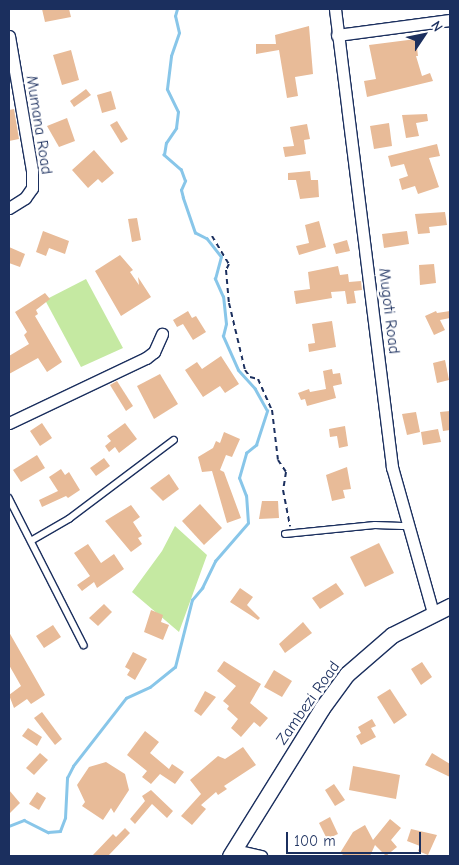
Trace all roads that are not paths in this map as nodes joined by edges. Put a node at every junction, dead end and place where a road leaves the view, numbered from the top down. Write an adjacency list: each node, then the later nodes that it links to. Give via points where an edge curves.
1 (335, 9): 3 (street, Mugoti Road)
2 (450, 20): 3 (street)
3 (337, 35): 10 (street, Mugoti Road, via 392,467)
4 (9, 36): 5 (street, Mumana Road, via 32,171 32,188 25,198)
5 (9, 208)
6 (162, 334): 7 (street, via 154,352 146,358)
7 (9, 423)
8 (174, 440): 12 (lane, via 68,519)
9 (9, 498): 12 (lane)
10 (409, 526): 11 (lane, via 375,525); 14 (street, Mugoti Road)
11 (288, 534)
12 (31, 541): 15 (lane)
13 (450, 606): 14 (main road, Zambezi Road)
14 (433, 613): 16 (main road, Zambezi Road, via 380,643 347,674 322,708)
15 (84, 645)
16 (232, 853): 17 (street)
17 (261, 856)

